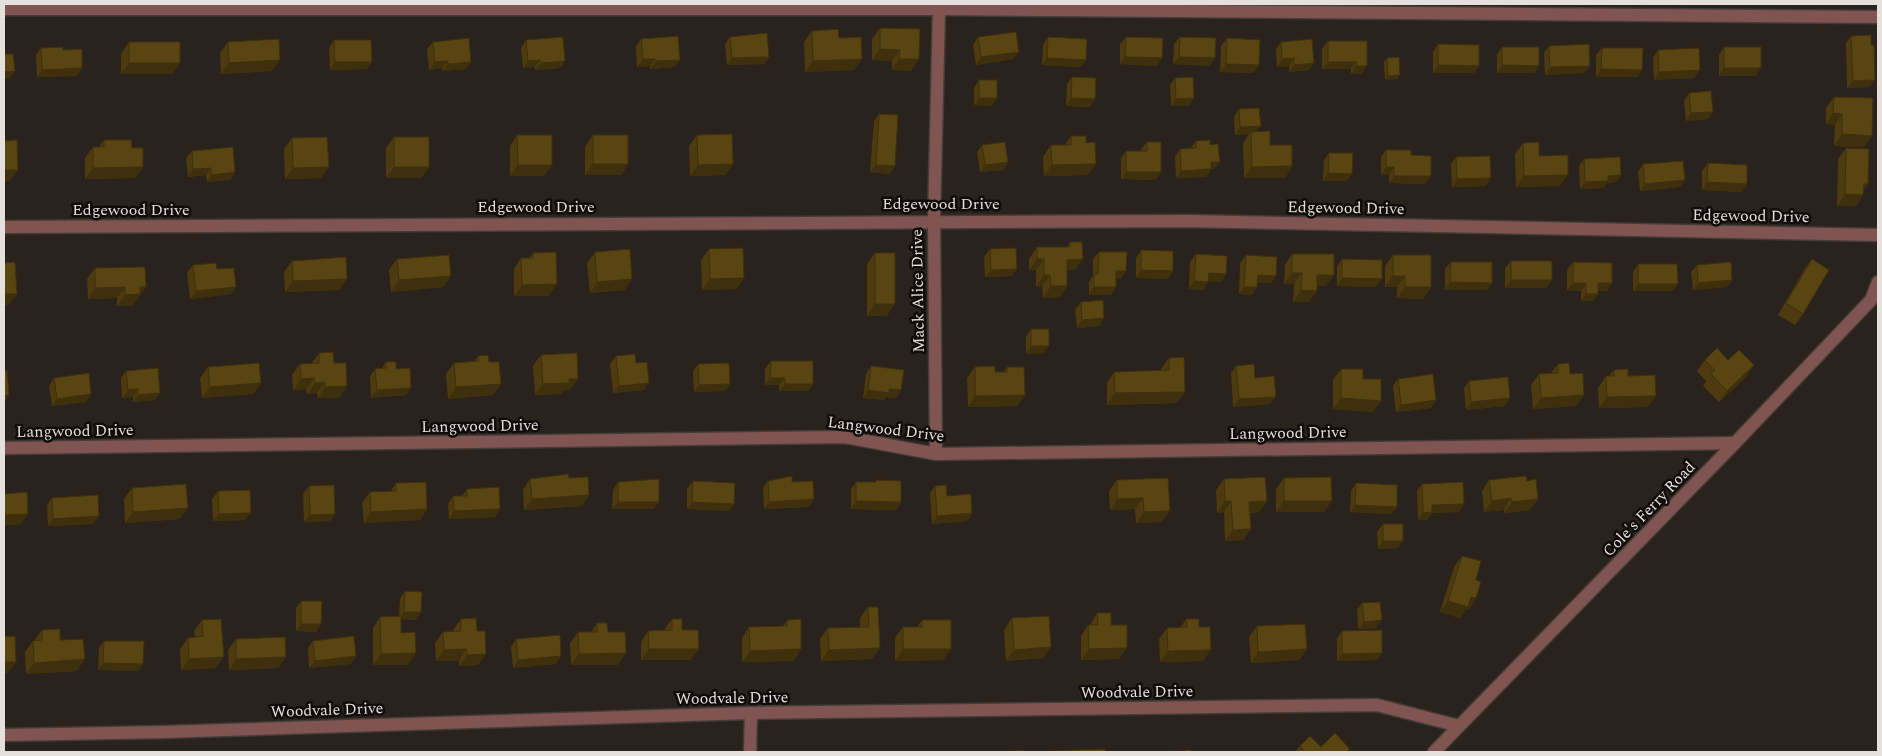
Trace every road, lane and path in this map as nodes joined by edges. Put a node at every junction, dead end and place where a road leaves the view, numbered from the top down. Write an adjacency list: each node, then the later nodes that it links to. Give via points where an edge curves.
1 (4, 9): 2 (street)
2 (939, 9): 3 (street); 4 (street, Mack Alice Drive)
3 (1878, 17)
4 (934, 220): 5 (street, Edgewood Drive); 6 (street, Edgewood Drive, via 1188,221); 10 (street, Mack Alice Drive)
5 (4, 227)
6 (1878, 235)
7 (1878, 282): 8 (street, Cole's Ferry Road, via 1871,300)
8 (1735, 443): 10 (street, Langwood Drive); 12 (street, Cole's Ferry Road)
9 (4, 448): 10 (street, Langwood Drive, via 845,437)
10 (936, 454)
11 (751, 713): 12 (street, Woodvale Drive, via 1377,705); 13 (street, Woodvale Drive); 14 (street)
12 (1459, 726): 15 (street, Cole's Ferry Road)
13 (4, 735)
14 (750, 752)
15 (1434, 752)

